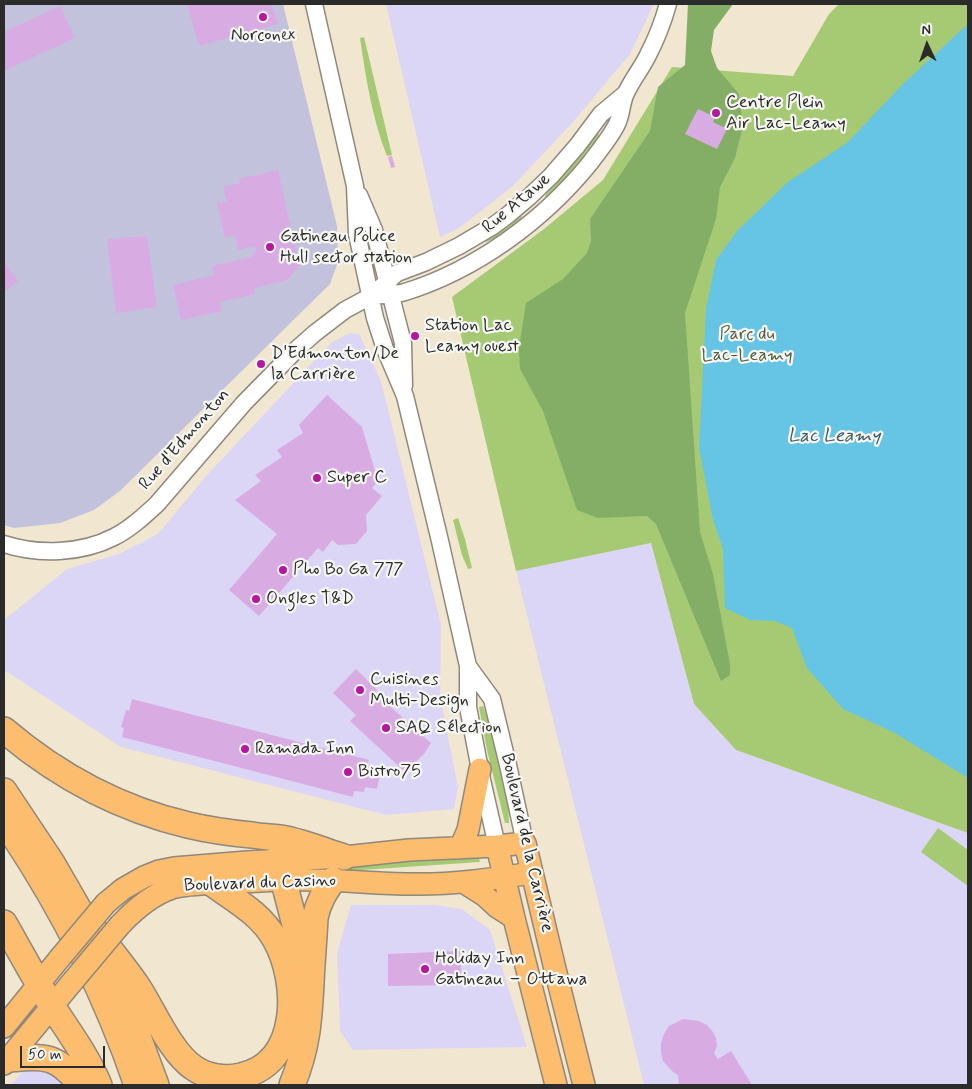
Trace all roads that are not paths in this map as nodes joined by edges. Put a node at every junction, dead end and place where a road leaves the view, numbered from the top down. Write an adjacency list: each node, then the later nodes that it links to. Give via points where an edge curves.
1 (314, 4): 3 (street, Boulevard de la Carrière)
2 (668, 4): 4 (street, Rue Atawe, via 654,43 625,94 601,114 539,188 493,226 432,259 397,273)
3 (355, 186): 4 (street, Boulevard de la Carrière, via 374,230); 5 (street, Boulevard de la Carrière, via 357,234)
4 (388, 288): 5 (street); 6 (street, Boulevard de la Carrière, via 403,343)
5 (371, 296): 6 (street, Boulevard de la Carrière, via 385,349); 7 (street, Rue d'Edmonton, via 331,320 298,348 244,403 157,504 127,529 103,542 68,550 38,551)
6 (405, 396): 8 (street, Boulevard de la Carrière)
7 (4, 544)
8 (468, 666): 10 (street, Boulevard de la Carrière, via 468,707); 13 (street, Boulevard de la Carrière, via 492,699)
9 (4, 730): 16 (highway, via 67,776 135,808 187,825 285,839)
10 (480, 769): 14 (street, Boulevard de la Carrière); 15 (main road, via 468,830)
11 (4, 790): 23 (highway)
12 (4, 821): 33 (highway, via 82,952)
13 (525, 843): 14 (main road, Boulevard du Casino); 18 (main road, Boulevard de la Carrière)
14 (497, 846): 15 (main road, Boulevard du Casino); 19 (main road, Boulevard de la Carrière)
15 (460, 848): 16 (main road, Boulevard du Casino)
16 (344, 856): 17 (main road, Boulevard du Casino)
17 (279, 870): 20 (main road, Boulevard du Casino); 22 (main road, Boulevard du Casino); 26 (main road, Boulevard du Casino, bridge, via 180,867 144,876 106,903); 27 (highway)
18 (532, 873): 19 (main road, Boulevard du Casino); 37 (main road, Boulevard de la Carrière)
19 (504, 878): 21 (main road, Boulevard du Casino); 24 (main road, Boulevard de la Carrière)
20 (333, 880): 21 (main road, Boulevard du Casino); 27 (highway, via 317,908)
21 (465, 883): 24 (main road)
22 (213, 884): 23 (highway, via 252,911 266,925 280,950 288,979 290,1016 284,1040 272,1059 243,1076 214,1076 184,1060 137,987); 28 (main road, Boulevard du Casino, bridge, via 162,892 140,906)
23 (83, 915): 34 (highway, via 123,998)
24 (514, 918): 36 (main road, Boulevard de la Carrière)
25 (4, 923): 26 (highway)
26 (39, 983): 28 (highway); 29 (main road, Boulevard du Casino)
27 (311, 985): 35 (highway, via 307,1034)
28 (52, 1006): 30 (main road, Boulevard du Casino); 32 (highway, via 79,1046)
29 (4, 1027)
30 (6, 1062): 31 (highway, via 34,1057 51,1060 71,1073)
31 (81, 1085)
32 (99, 1085)
33 (137, 1085)
34 (156, 1085)
35 (292, 1085)
36 (556, 1085)
37 (584, 1085)

